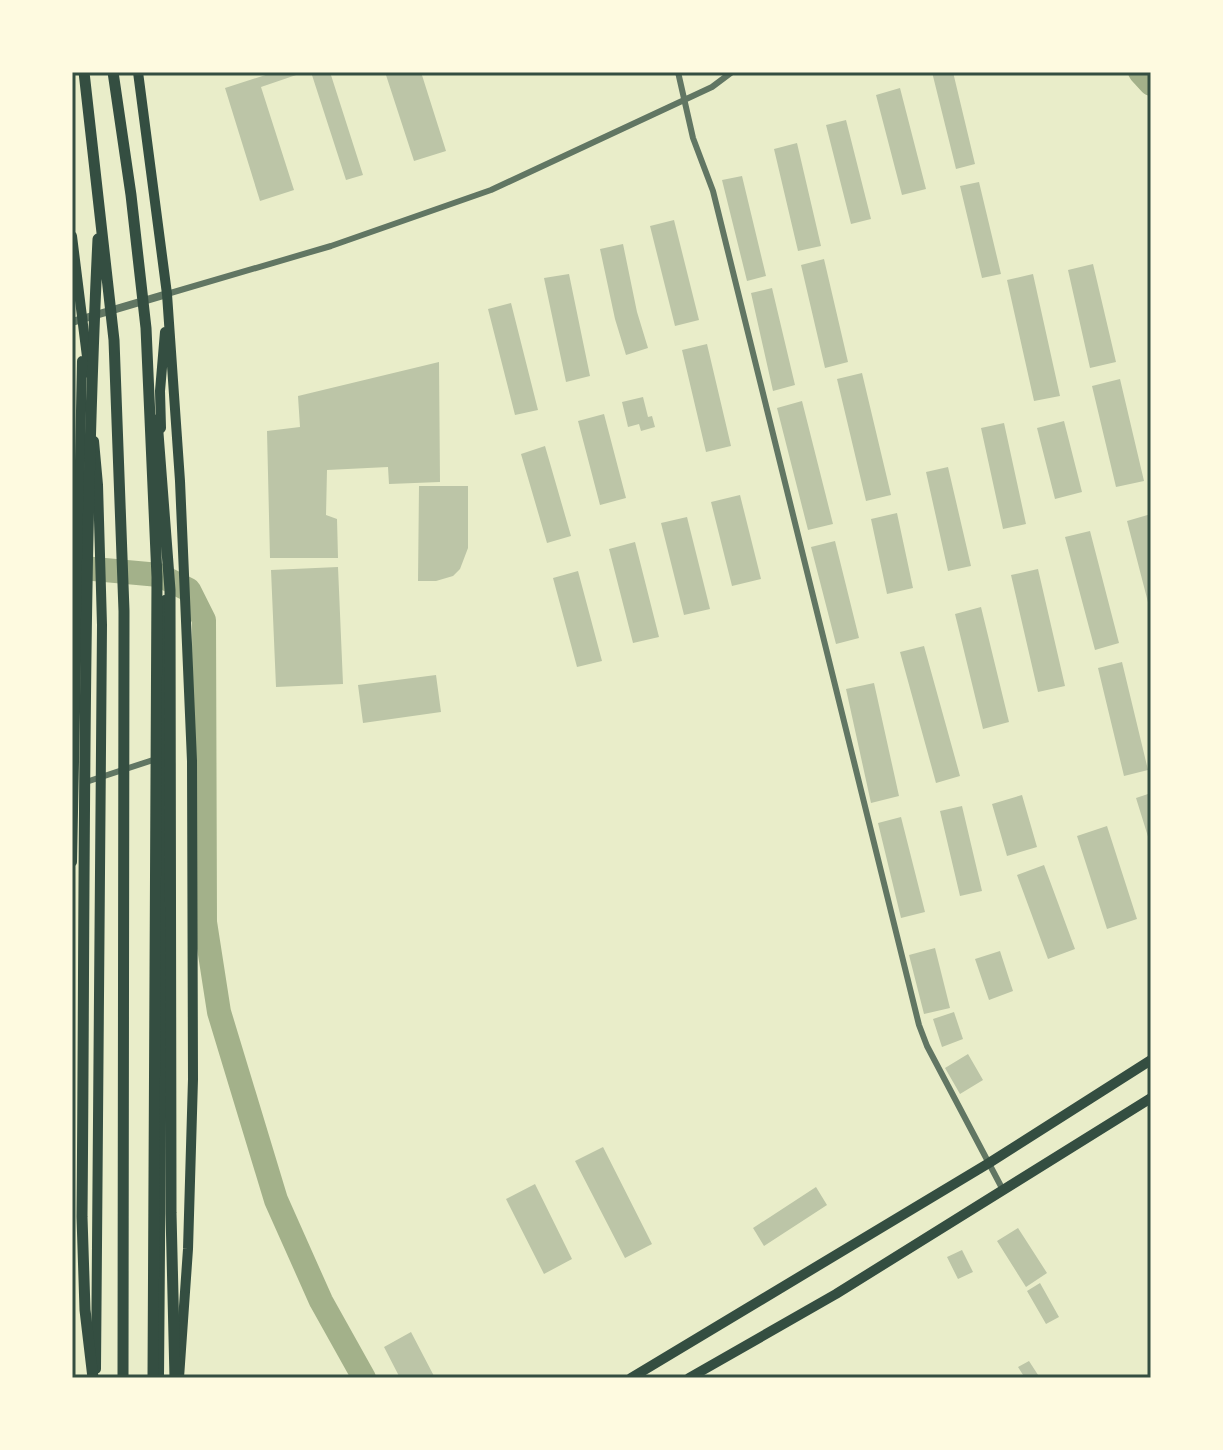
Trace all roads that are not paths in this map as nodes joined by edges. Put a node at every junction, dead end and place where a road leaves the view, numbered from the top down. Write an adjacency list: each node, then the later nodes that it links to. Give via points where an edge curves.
1 (84, 72): 7 (highway)
2 (113, 72): 12 (highway)
3 (138, 72): 9 (main road)
4 (678, 72): 6 (street)
5 (732, 72): 6 (street)
6 (684, 100): 9 (street, via 491,190 331,246); 19 (street, via 713,191 919,1025)
7 (100, 203): 21 (highway, via 88,530 82,1217); 22 (highway, via 114,340 124,611)
8 (72, 236): 10 (main road)
9 (167, 294): 10 (street); 13 (main road, via 160,391); 24 (main road, via 192,761 193,1079 188,1249)
10 (84, 319): 11 (street); 14 (main road, via 98,485); 15 (main road)
11 (72, 322)
12 (146, 328): 23 (highway, via 157,577); 24 (highway, via 170,590 171,1213)
13 (163, 757): 14 (street); 23 (main road)
14 (102, 776): 15 (street); 21 (main road)
15 (73, 786): 16 (main road)
16 (72, 862)
17 (1151, 1060): 19 (main road)
18 (1151, 1098): 20 (main road)
19 (989, 1163): 20 (street); 25 (main road)
20 (1003, 1190): 26 (main road)
21 (94, 1378)
22 (123, 1378)
23 (156, 1378)
24 (177, 1378)
25 (631, 1378)
26 (689, 1378)

